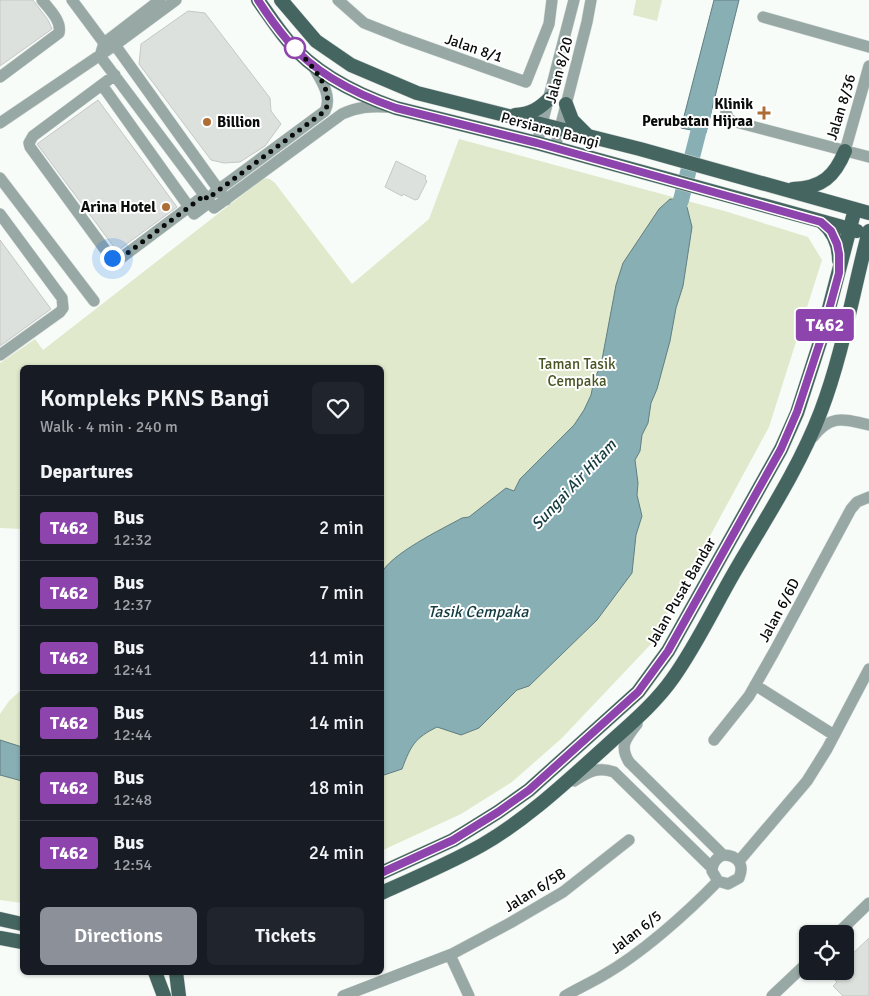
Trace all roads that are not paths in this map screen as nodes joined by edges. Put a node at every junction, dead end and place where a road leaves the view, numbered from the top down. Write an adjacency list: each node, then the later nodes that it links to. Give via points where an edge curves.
1 (42, 0): 18 (street, via 58,22 59,33)
2 (72, 0): 12 (street)
3 (160, 0): 12 (street)
4 (176, 0): 12 (street)
5 (258, 0): 15 (main road, Persiaran Bangi, via 288,42)
6 (280, 0): 25 (main road, Persiaran Bangi, via 316,41 351,65 417,93)
7 (338, 0): 8 (street, Jalan 8/1, via 364,23 526,82 549,24)
8 (552, 0)
9 (574, 0): 20 (street, Jalan 8/20)
10 (591, 0): 21 (street, Jalan 8/20)
11 (763, 18): 13 (street)
12 (109, 44): 14 (street); 36 (street)
13 (869, 47)
14 (100, 56): 17 (street); 27 (street)
15 (312, 64): 22 (main road, Persiaran Bangi, via 349,88); 23 (street, via 328,99)
16 (869, 66): 33 (street, Jalan 8/36)
17 (115, 75): 19 (street); 38 (street)
18 (0, 77)
19 (102, 85): 40 (street); 40 (street, via 33,136 30,147 109,255 116,259)
20 (550, 98): 25 (main road, via 533,112); 28 (street, Jalan 8/20)
21 (566, 104): 29 (street, Jalan 8/20); 30 (main road, via 572,120)
22 (396, 108): 26 (street, via 362,107); 31 (main road, Persiaran Bangi)
23 (325, 111): 26 (street); 36 (street)
24 (726, 112): 33 (street, Jalan 8/36, via 732,121)
25 (509, 116): 28 (main road, Persiaran Bangi)
26 (333, 120): 39 (street)
27 (0, 123)
28 (542, 124): 29 (main road, Persiaran Bangi); 31 (street, Jalan 8/20)
29 (560, 129): 30 (main road, Persiaran Bangi); 32 (street, Jalan 8/20)
30 (587, 136): 37 (main road, Persiaran Bangi)
31 (537, 143): 32 (main road, Persiaran Bangi)
32 (554, 148): 44 (main road, Persiaran Bangi)
33 (845, 151): 34 (street); 37 (main road, via 833,173 821,184)
34 (869, 157)
35 (0, 178): 50 (street)
36 (219, 190): 38 (street); 39 (street)
37 (788, 190): 41 (main road, Persiaran Bangi)
38 (207, 199): 39 (street, via 214,208); 40 (street, via 194,214)
39 (226, 200)
40 (189, 207)
41 (855, 209): 42 (main road, Persiaran Bangi); 45 (main road, Jalan Pusat Bandar)
42 (869, 213)
43 (0, 214): 51 (street, via 63,303 60,312)
44 (821, 222): 45 (main road, Persiaran Bangi); 48 (main road, via 831,231 837,244)
45 (850, 229): 46 (main road, Persiaran Bangi); 48 (main road, Jalan Pusat Bandar)
46 (869, 233): 49 (main road)
47 (869, 257): 49 (main road)
48 (839, 273): 65 (main road, Jalan Pusat Bandar, via 797,412 781,449 668,651 638,692 529,790 498,812 453,840)
49 (857, 278): 53 (main road, via 833,376)
50 (94, 301)
51 (0, 355)
52 (869, 425): 53 (street, via 834,420 825,423)
53 (806, 446): 57 (main road, via 691,651)
54 (869, 497): 56 (street, Jalan 6/6D, via 857,502 851,510)
55 (867, 676): 58 (street)
56 (755, 685): 58 (street); 59 (street, Jalan 6/6D)
57 (650, 707): 60 (main road); 62 (street, via 626,738 625,755)
58 (834, 735): 63 (street, via 807,781)
59 (714, 740)
60 (541, 804): 64 (street, via 591,771 606,769 614,772); 67 (main road, via 484,844)
61 (629, 840): 74 (street, Jalan 6/5B, via 563,892)
62 (723, 855): 63 (street, via 730,855); 64 (street, via 718,857)
63 (738, 861): 66 (street, via 741,872 736,881 728,884)
64 (712, 868): 66 (street)
65 (384, 872)
66 (718, 881): 84 (street, Jalan 6/5, via 632,956 603,976)
67 (384, 892)
68 (869, 903): 71 (street)
69 (0, 919): 70 (main road)
70 (20, 924)
71 (846, 925)
72 (0, 938): 73 (main road)
73 (20, 942)
74 (450, 955): 82 (street, Jalan 6/5B); 83 (street)
75 (799, 970): 85 (street)
76 (156, 975): 81 (main road)
77 (162, 975): 81 (main road)
78 (176, 975): 80 (main road)
79 (183, 975): 80 (main road)
80 (179, 993)
81 (164, 996)
82 (343, 996)
83 (469, 996)
84 (564, 996)
85 (772, 996)

